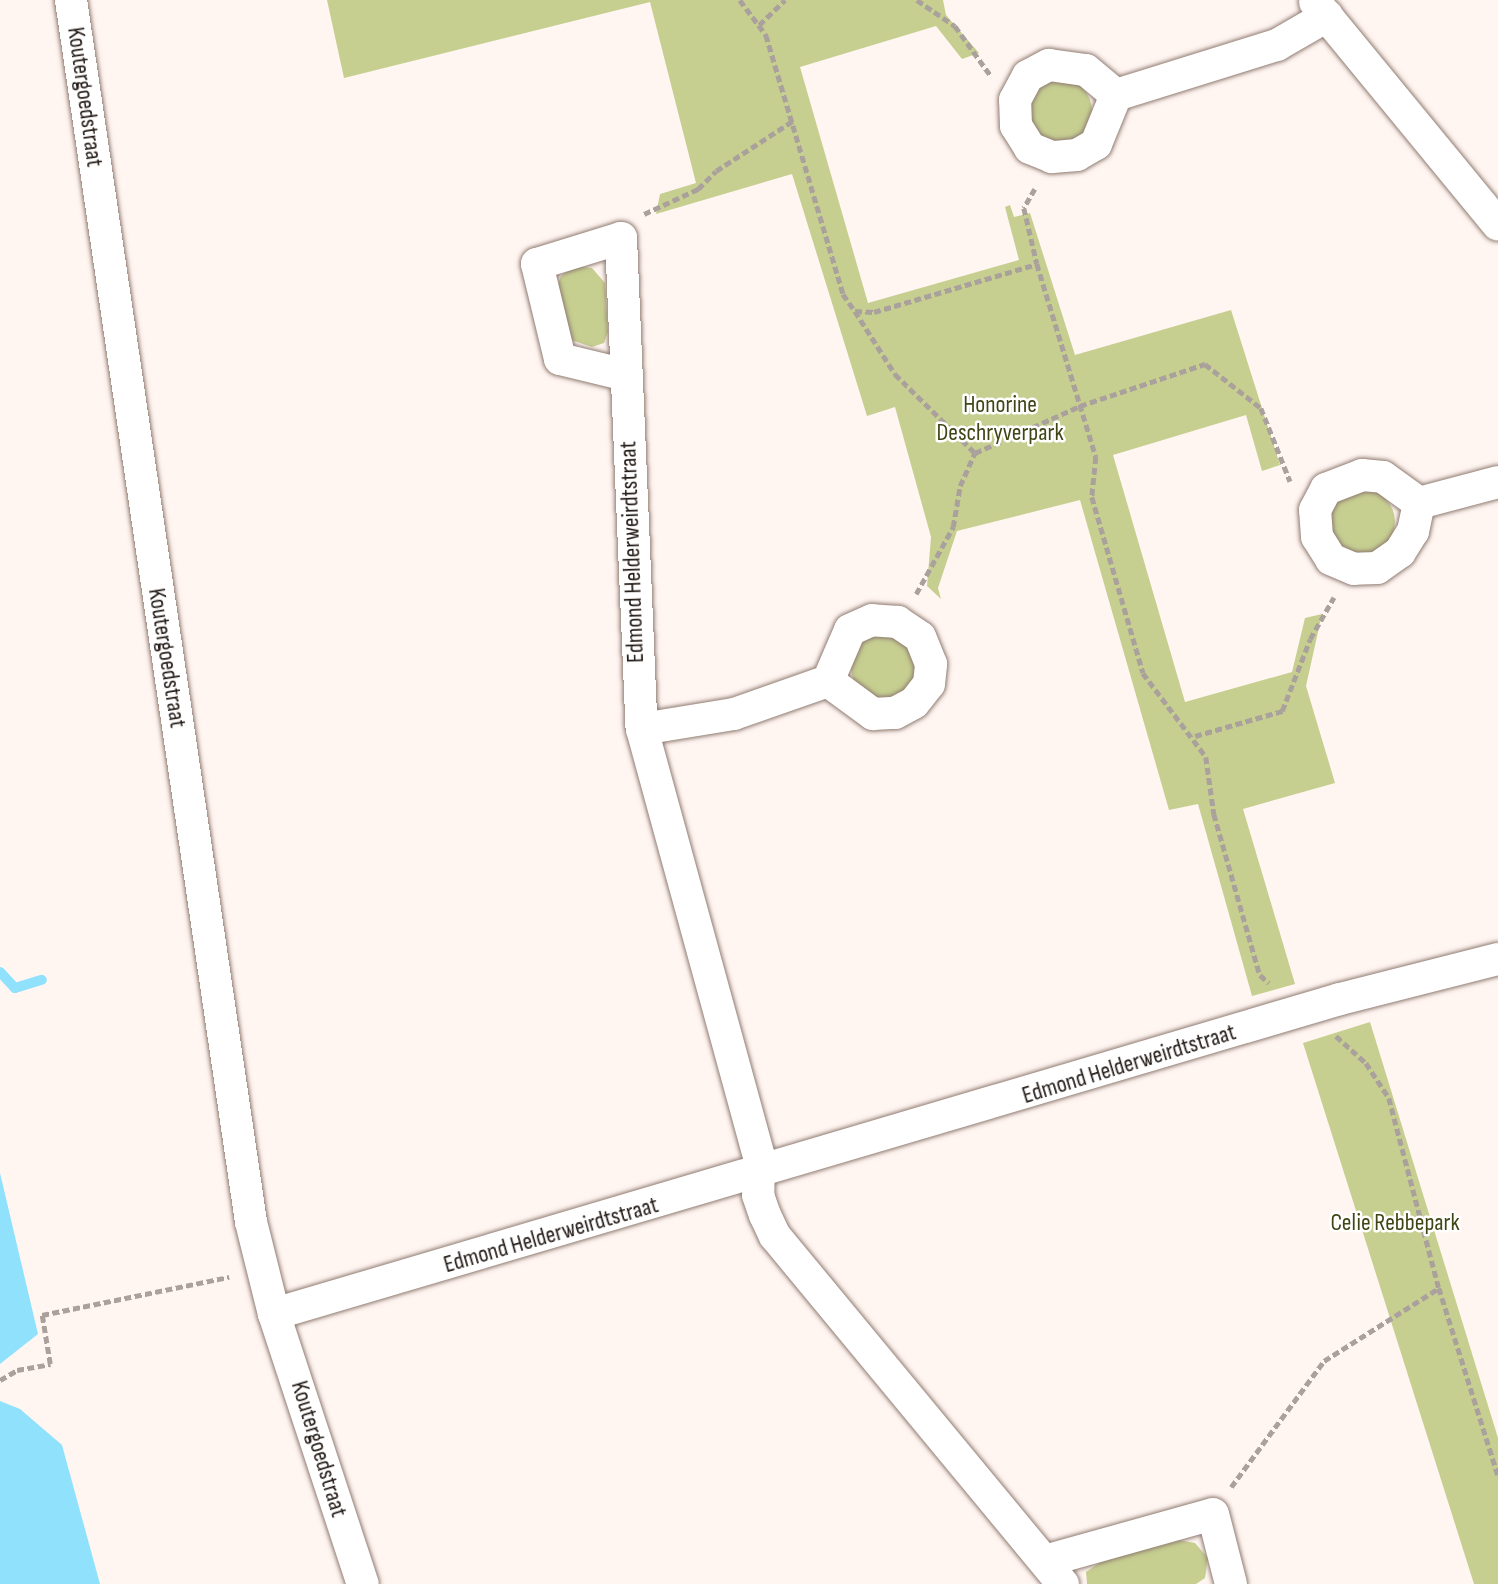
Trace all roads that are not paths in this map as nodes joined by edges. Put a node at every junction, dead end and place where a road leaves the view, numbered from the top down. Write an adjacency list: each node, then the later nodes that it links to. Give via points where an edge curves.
1 (71, 0): 12 (street, Koutergoedstraat, via 251,1222)
2 (1320, 8): 3 (street, via 1277,45); 4 (street)
3 (1116, 95): 3 (street, via 1069,64 1049,65 1028,76 1019,93 1016,126 1030,148 1052,157 1077,155 1096,144)
4 (1498, 225)
5 (626, 375): 5 (street, Edmond Helderweirdtstraat, via 621,238 537,264 560,359); 9 (street, Edmond Helderweirdtstraat)
6 (1498, 481): 7 (street)
7 (1419, 503): 7 (street, via 1413,531 1400,552 1377,568 1354,569 1331,559 1317,537 1315,510 1326,489 1362,475 1383,477)
8 (828, 681): 8 (street, via 873,714 895,713 914,703 929,684 931,664 920,637 898,622 872,620 849,630); 9 (street, via 734,714)
9 (642, 729): 11 (street, Edmond Helderweirdtstraat)
10 (1498, 959): 11 (street, Edmond Helderweirdtstraat, via 1302,1010)
11 (760, 1174): 12 (street, Edmond Helderweirdtstraat); 13 (street, Edmond Helderweirdtstraat, via 758,1195 775,1236)
12 (274, 1314): 14 (street, Koutergoedstraat)
13 (1054, 1572): 15 (street, Edmond Helderweirdtstraat, via 1213,1514)
14 (363, 1584)
15 (1231, 1584)

